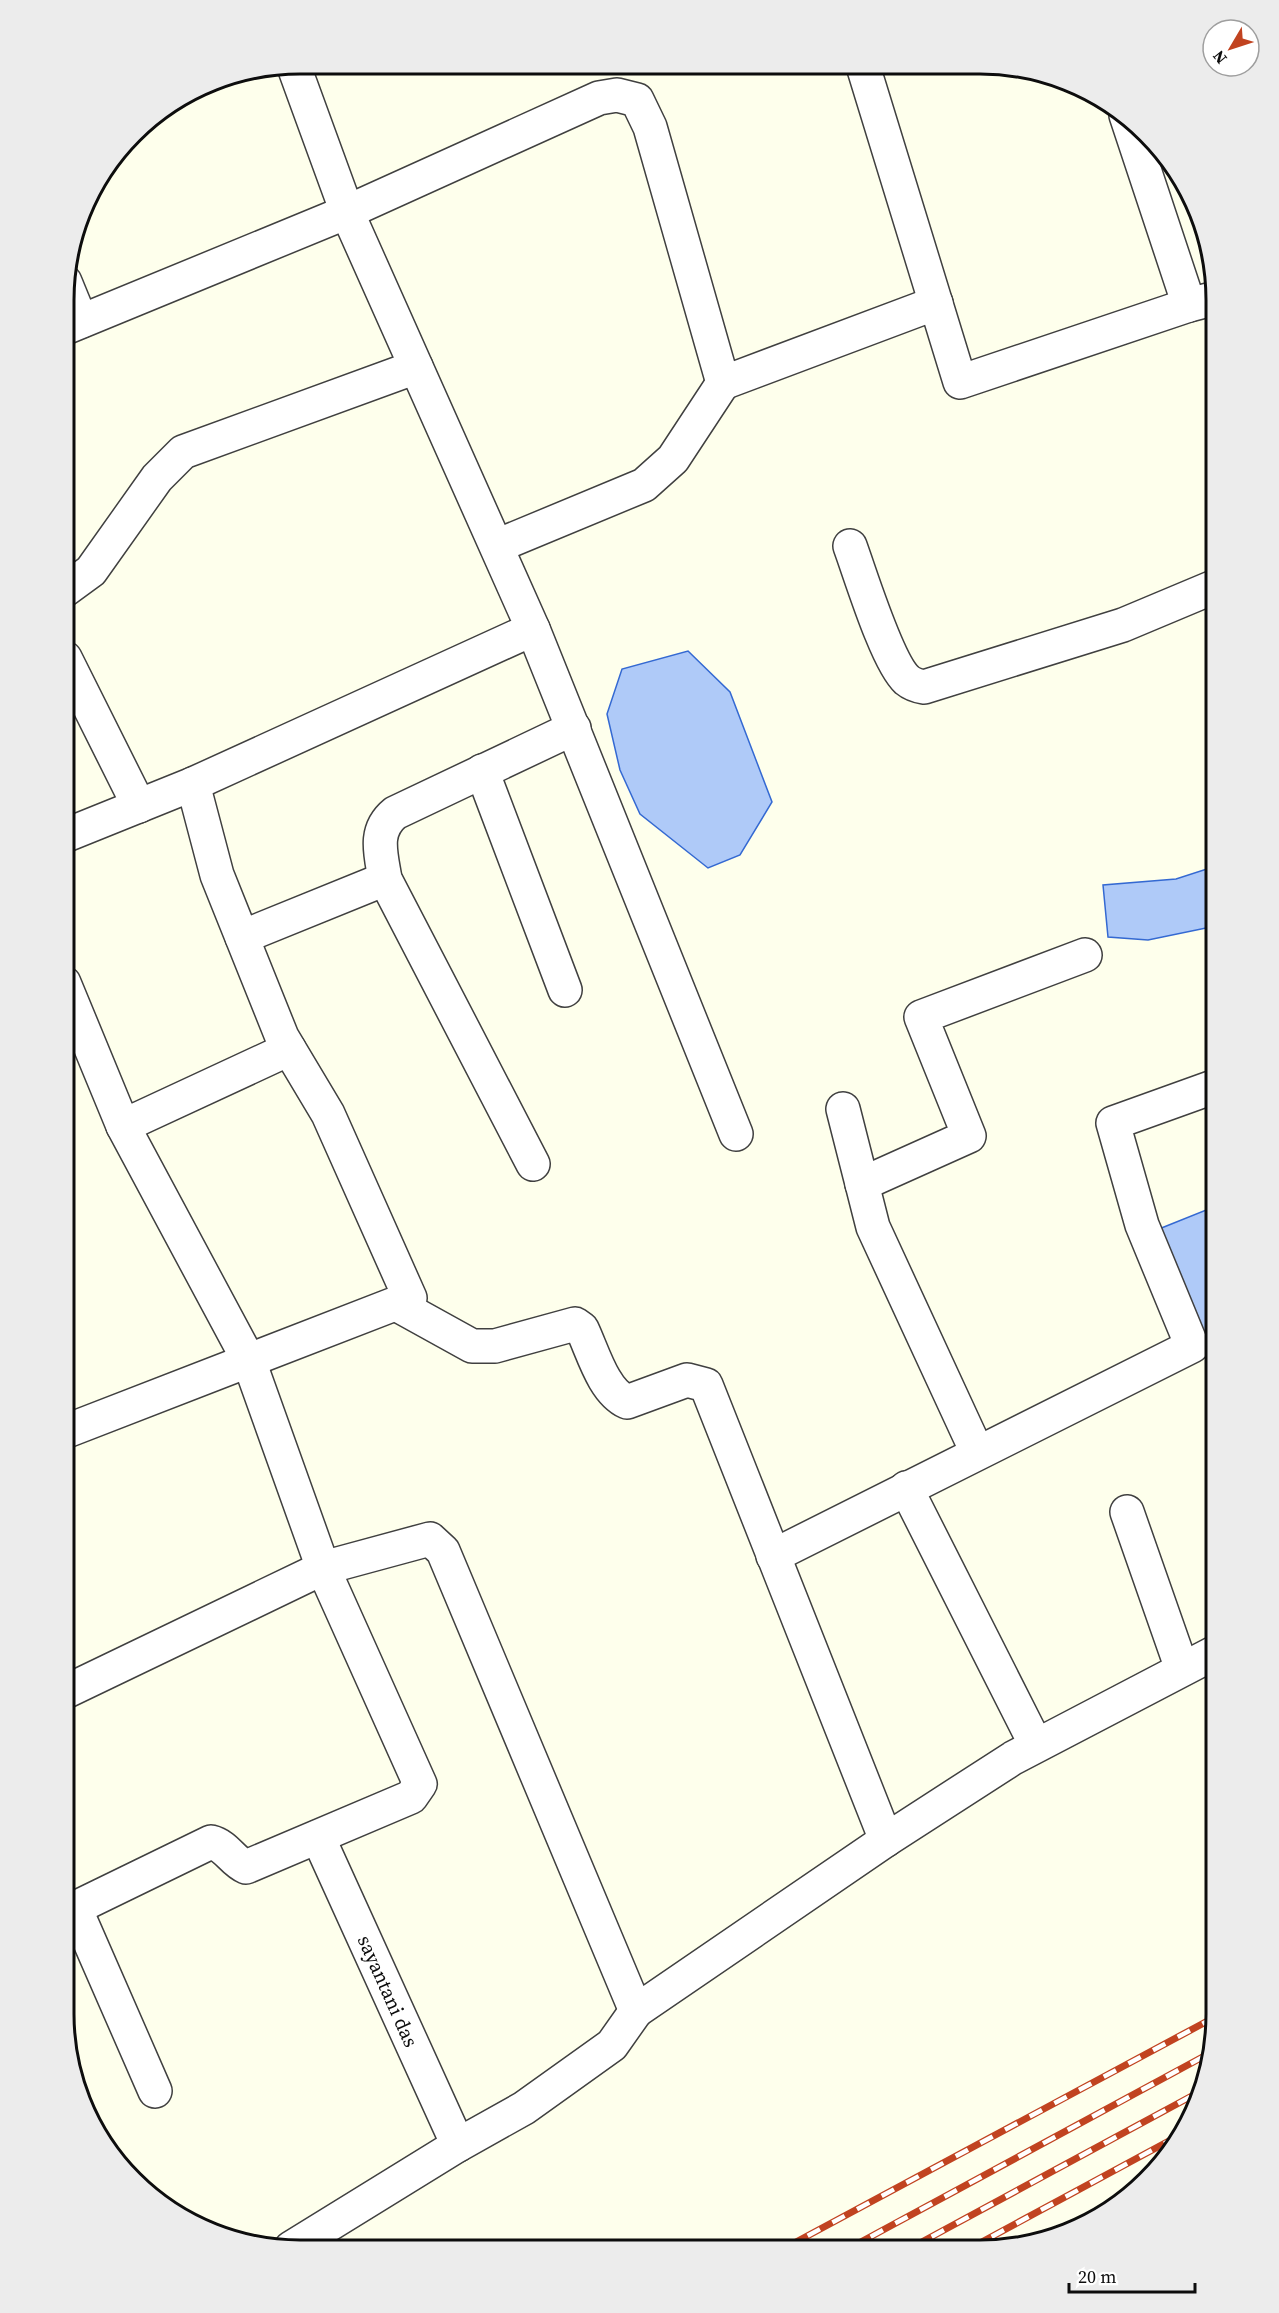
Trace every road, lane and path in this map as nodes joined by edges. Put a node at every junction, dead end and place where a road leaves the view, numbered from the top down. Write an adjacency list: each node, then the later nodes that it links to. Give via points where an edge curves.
1 (297, 74): 4 (street)
2 (867, 74): 6 (street)
3 (1134, 136): 5 (street)
4 (347, 212): 7 (street); 8 (street); 9 (street, via 599,98 617,95 637,100 650,127)
5 (1202, 302): 6 (street, via 960,382)
6 (936, 303): 9 (street)
7 (74, 324)
8 (416, 367): 10 (street); 12 (street, via 183,452 157,478 91,571)
9 (723, 383): 10 (street, via 674,459 644,485)
10 (497, 546): 14 (street)
11 (850, 546): 13 (street, via 894,662 906,679 924,687 1123,625)
12 (74, 583)
13 (1206, 590)
14 (533, 629): 16 (street); 18 (street)
15 (74, 678): 19 (street)
16 (574, 728): 17 (street); 30 (street)
17 (483, 771): 21 (street, via 387,820 379,840); 24 (street)
18 (193, 784): 19 (street); 22 (street, via 217,875)
19 (139, 806): 20 (street)
20 (74, 832)
21 (385, 879): 22 (street); 31 (street)
22 (242, 937): 26 (street)
23 (1085, 955): 32 (street, via 921,1017 969,1136)
24 (565, 990)
25 (74, 1007): 29 (street)
26 (289, 1049): 29 (street); 33 (street, via 328,1114 410,1298)
27 (1206, 1090): 36 (street, via 1113,1123 1142,1225 1192,1346)
28 (843, 1109): 32 (street)
29 (123, 1126): 34 (street)
30 (736, 1134)
31 (533, 1164)
32 (862, 1184): 36 (street, via 873,1227)
33 (396, 1304): 34 (street); 39 (street, via 472,1346 495,1346 575,1324 582,1329 611,1389 627,1402 687,1380 706,1385)
34 (249, 1361): 35 (street); 40 (street)
35 (74, 1428)
36 (977, 1452): 37 (street)
37 (906, 1488): 39 (street); 44 (street)
38 (1127, 1512): 42 (street)
39 (773, 1556): 46 (street)
40 (323, 1568): 43 (street); 45 (street, via 420,1784 411,1797); 49 (street, via 430,1539 443,1551)
41 (1206, 1657): 42 (street)
42 (1182, 1669): 44 (street)
43 (74, 1688)
44 (1036, 1745): 46 (street)
45 (318, 1837): 47 (street, via 246,1867 222,1845 211,1842); 51 (street, sayantani das)
46 (886, 1840): 49 (street)
47 (74, 1909)
48 (74, 1921): 50 (street)
49 (636, 2011): 51 (street, via 612,2045 524,2108)
50 (155, 2091)
51 (458, 2145): 52 (street)
52 (304, 2240)

